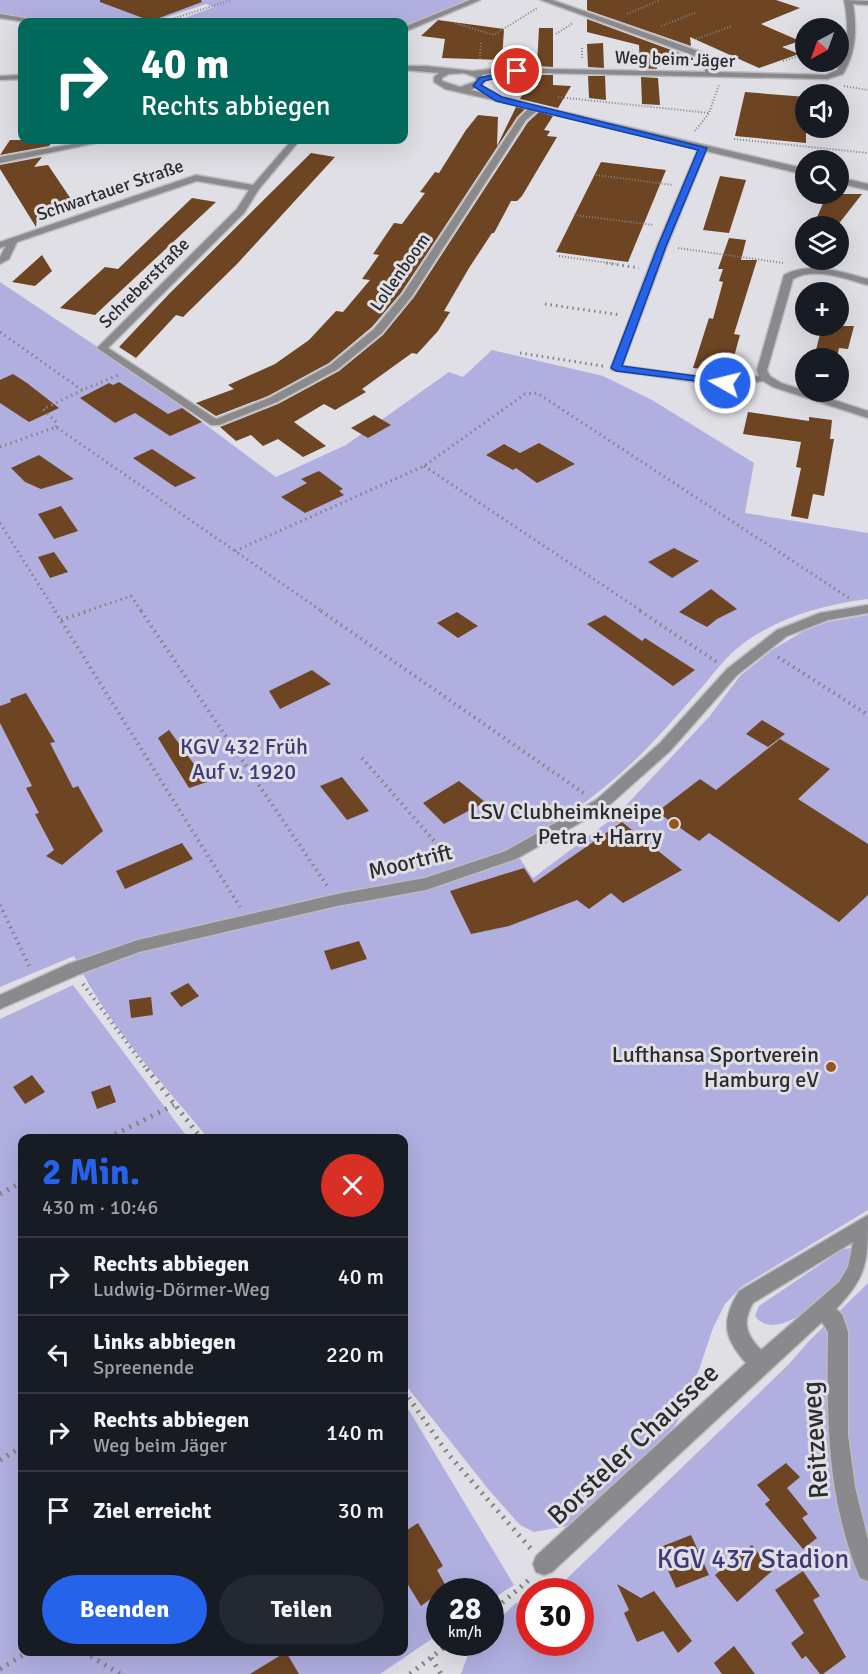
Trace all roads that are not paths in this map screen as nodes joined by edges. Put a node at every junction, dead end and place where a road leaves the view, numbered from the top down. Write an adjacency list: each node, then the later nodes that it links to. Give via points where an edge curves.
1 (476, 0): 7 (street)
2 (547, 0): 13 (street, via 679,46 706,59)
3 (848, 1): 4 (street); 13 (street, Weg beim Jäger, via 848,51 842,70 833,76)
4 (868, 3)
5 (0, 16): 6 (street)
6 (18, 19)
7 (408, 28)
8 (408, 68): 11 (street)
9 (408, 69): 15 (street)
10 (517, 71): 12 (street, Weg beim Jäger); 13 (street, Weg beim Jäger); 17 (street, Weg beim Jäger)
11 (447, 72): 12 (street, Weg beim Jäger); 15 (street)
12 (474, 73): 17 (street)
13 (710, 76)
14 (18, 77): 16 (street)
15 (438, 77): 18 (street, via 442,85)
16 (0, 78)
17 (479, 82): 18 (street, Weg beim Jäger); 19 (street)
18 (462, 89): 19 (street)
19 (499, 99): 20 (street)
20 (536, 107): 23 (street); 35 (street, Lollenboom, via 523,118 406,296 378,331 334,367 273,400)
21 (85, 144): 24 (street)
22 (293, 144): 28 (street, Schreberstraße)
23 (703, 148): 25 (street); 33 (street, via 616,368 725,383)
24 (0, 160)
25 (795, 169)
26 (849, 183): 27 (street)
27 (868, 187)
28 (255, 188): 29 (street, Schwartauer Straße, via 196,178); 35 (street, Schreberstraße, via 240,211 102,348)
29 (13, 240): 30 (street, Schwartauer Straße); 31 (street, Schwartauer Straße)
30 (0, 245)
31 (0, 261)
32 (868, 282): 33 (street, via 816,272 794,272 788,277 762,370)
33 (765, 378): 34 (street)
34 (868, 415)
35 (215, 423)
36 (867, 609): 37 (street, Moortrift, via 807,622 782,633 732,672 665,747 601,804 511,855 426,884 337,900 138,946)
37 (0, 1002)
38 (865, 1225): 39 (street, Borsteler Chaussee, via 857,1274); 40 (street, Borsteler Chaussee, via 746,1297 737,1311 735,1329 742,1346)
39 (823, 1309): 40 (street, Borsteler Chaussee); 42 (street, Reitzeweg, via 835,1321 838,1332 839,1445 856,1540)
40 (760, 1364): 41 (street, Borsteler Chaussee)
41 (544, 1564)
42 (868, 1570)

